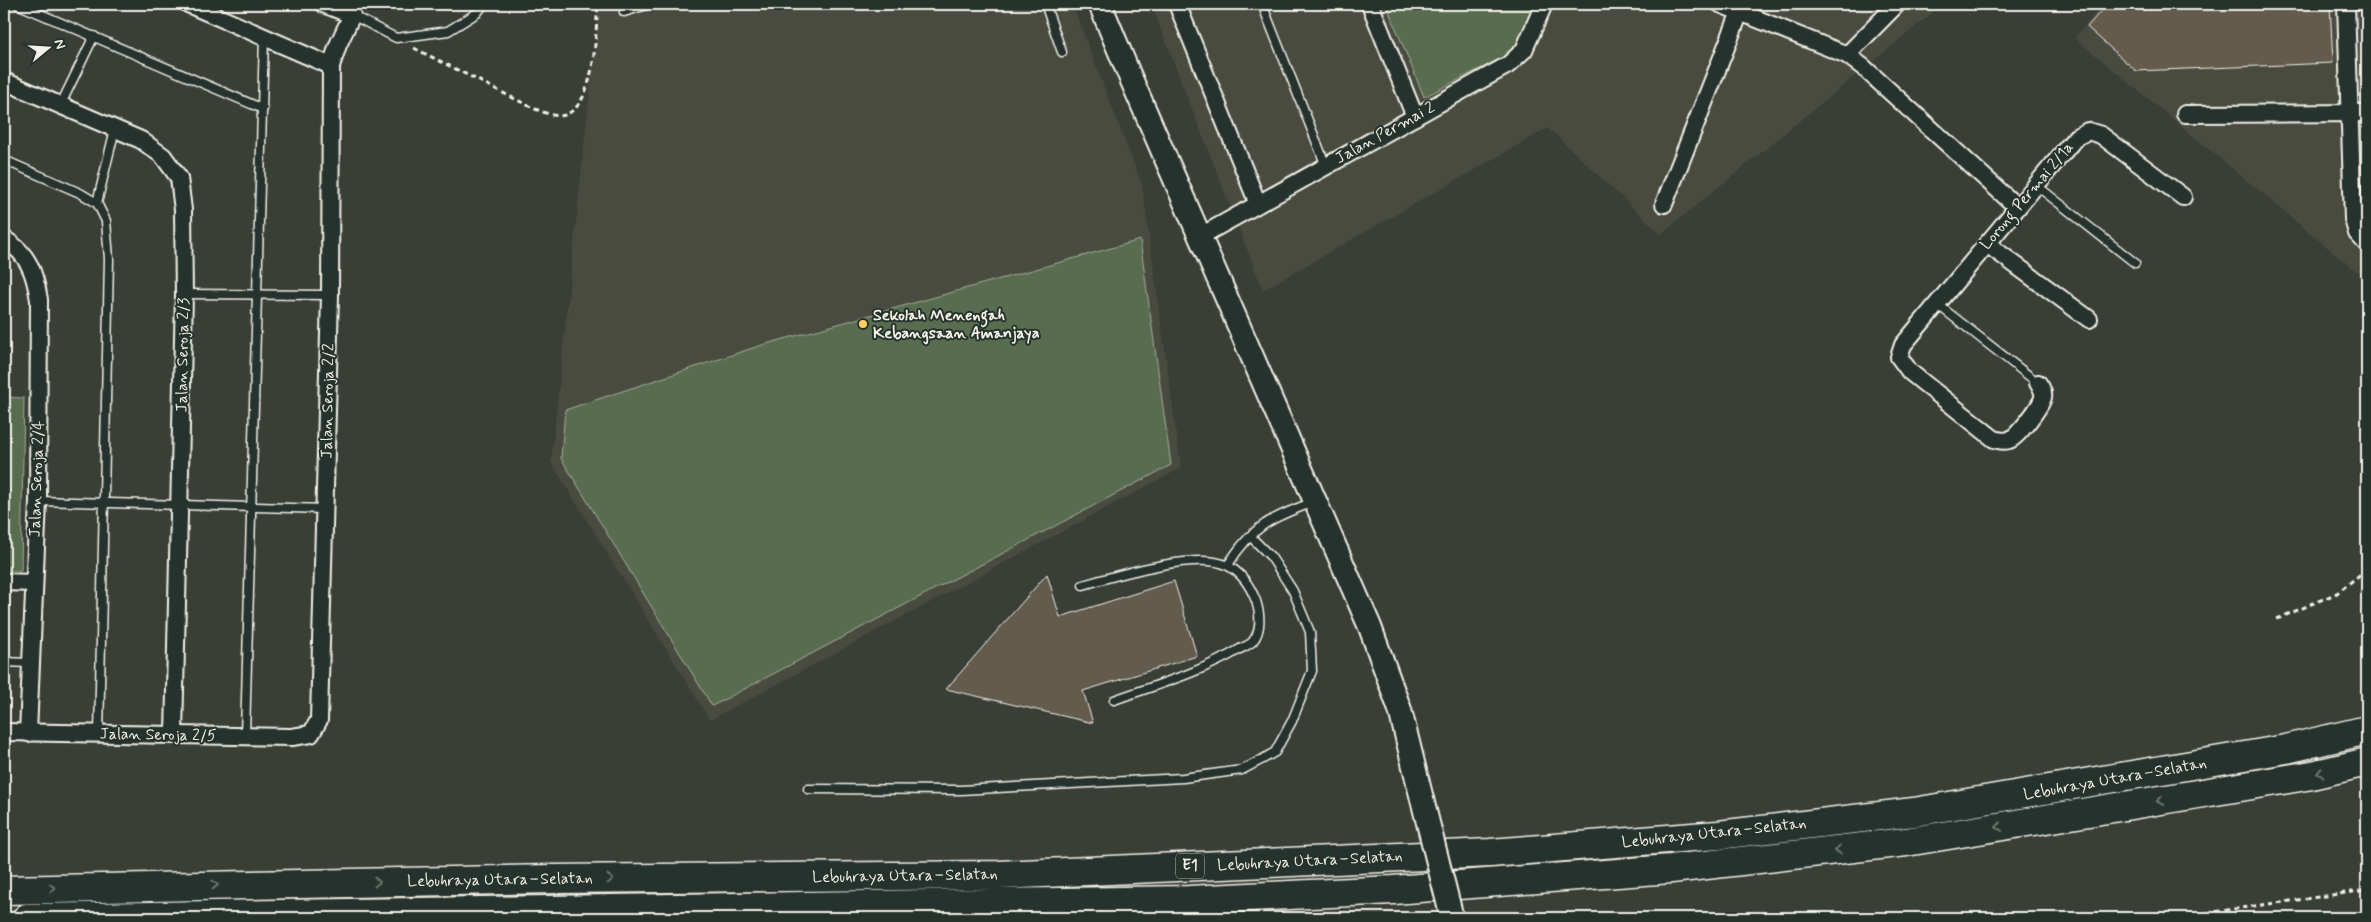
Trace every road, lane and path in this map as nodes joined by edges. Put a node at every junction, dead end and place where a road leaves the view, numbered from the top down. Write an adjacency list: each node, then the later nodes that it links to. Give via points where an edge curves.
1 (17, 4): 19 (lane)
2 (188, 4): 20 (street)
3 (323, 4): 18 (street)
4 (484, 4): 21 (lane, via 477,13 448,31)
5 (598, 4): 21 (path, via 588,85 573,110 564,116 535,109)
6 (650, 4): 16 (lane)
7 (1045, 4): 22 (lane)
8 (1100, 4): 41 (main road)
9 (1177, 4): 38 (street)
10 (1262, 4): 34 (lane)
11 (1370, 4): 31 (street)
12 (1544, 4): 31 (street, Jalan Permai 2, via 1524,50 1508,65)
13 (1720, 4): 17 (street)
14 (1896, 4): 23 (street)
15 (2346, 4): 30 (street)
16 (624, 12)
17 (1740, 12): 23 (street); 39 (street)
18 (352, 16): 21 (lane); 24 (street, Jalan Seroja 2/2)
19 (94, 36): 26 (lane); 27 (lane)
20 (264, 37): 24 (street); 27 (lane)
21 (396, 38)
22 (1062, 52)
23 (1847, 55): 40 (street)
24 (331, 66): 48 (street, Jalan Seroja 2/2)
25 (4, 81): 26 (street, Jalan Seroja 2/3)
26 (60, 106): 32 (street, Jalan Seroja 2/3)
27 (263, 109): 47 (lane)
28 (2367, 113): 30 (street)
29 (2185, 114): 30 (street)
30 (2350, 114): 44 (street, via 2353,219 2357,233)
31 (1415, 117): 34 (street, Jalan Permai 2)
32 (115, 129): 37 (lane); 46 (street, Jalan Seroja 2/3, via 142,140 164,156 179,178 183,210)
33 (4, 160): 37 (lane)
34 (1326, 166): 38 (street, Jalan Permai 2)
35 (2036, 185): 36 (street, Lorong Permai 2/1a, via 2076,137 2088,131 2101,135); 40 (street, Lorong Permai 2/1a); 45 (lane)
36 (2184, 197)
37 (96, 203): 54 (lane, via 106,221 109,259)
38 (1258, 204): 41 (street, Jalan Permai 2)
39 (1664, 204)
40 (2017, 207): 43 (street, Lorong Permai 2/1a)
41 (1200, 237): 53 (main road)
42 (4, 239): 52 (street, Jalan Seroja 2/4, via 16,246 29,261 39,300)
43 (1987, 244): 49 (street, Lorong Permai 2/1a); 50 (street)
44 (2367, 244)
45 (2135, 263)
46 (184, 294): 47 (lane); 55 (street, Jalan Seroja 2/3)
47 (257, 294): 48 (lane); 56 (lane)
48 (330, 295): 57 (street, Jalan Seroja 2/2)
49 (1937, 304): 51 (lane); 51 (street, Lorong Permai 2/1a, via 1903,345 1899,357 1910,372 1994,439 2010,440 2017,436 2042,400 2042,389)
50 (2089, 319)
51 (2038, 383)
52 (38, 501): 54 (lane); 62 (street, Jalan Seroja 2/4)
53 (1316, 502): 58 (lane, via 1285,512 1264,523); 80 (main road, bridge, via 1385,664 1400,710)
54 (105, 504): 55 (lane); 72 (lane)
55 (179, 504): 56 (lane); 73 (street, Jalan Seroja 2/3)
56 (251, 507): 57 (lane); 74 (lane)
57 (325, 509): 71 (street, Jalan Seroja 2/2, via 318,720)
58 (1250, 536): 59 (lane); 76 (lane, via 1271,558 1293,591 1310,632 1312,671 1292,721 1275,752 1263,759 1242,770 1183,778 961,790)
59 (1228, 566): 63 (lane, via 1214,562 1182,562); 67 (lane, via 1249,584 1257,603 1260,624 1253,641 1204,667)
60 (2367, 569): 64 (path, via 2337,593)
61 (4, 582): 62 (street)
62 (33, 583): 66 (street, Jalan Seroja 2/4)
63 (1083, 585)
64 (2277, 619)
65 (4, 662): 66 (lane)
66 (29, 663): 70 (street, Jalan Seroja 2/4)
67 (1114, 700)
68 (2367, 730): 77 (highway, Lebuhraya Utara–Selatan / E1, one-way to 68, via 554,879 999,875 1490,853 1718,835 1914,812 2276,751)
69 (4, 732): 70 (street, Jalan Seroja 2/5)
70 (28, 733): 72 (street, Jalan Seroja 2/5)
71 (311, 734): 74 (street, Jalan Seroja 2/5)
72 (99, 735): 73 (street, Jalan Seroja 2/5)
73 (174, 736): 74 (street, Jalan Seroja 2/5)
74 (245, 736)
75 (2367, 762): 79 (highway, Lebuhraya Utara–Selatan / E1, one-way to 79, via 2312,775 1906,842 1671,869 1394,890 1189,900)
76 (808, 789)
77 (4, 890)
78 (2367, 890): 81 (path)
79 (27, 918)
80 (1452, 918)
81 (2171, 918)

